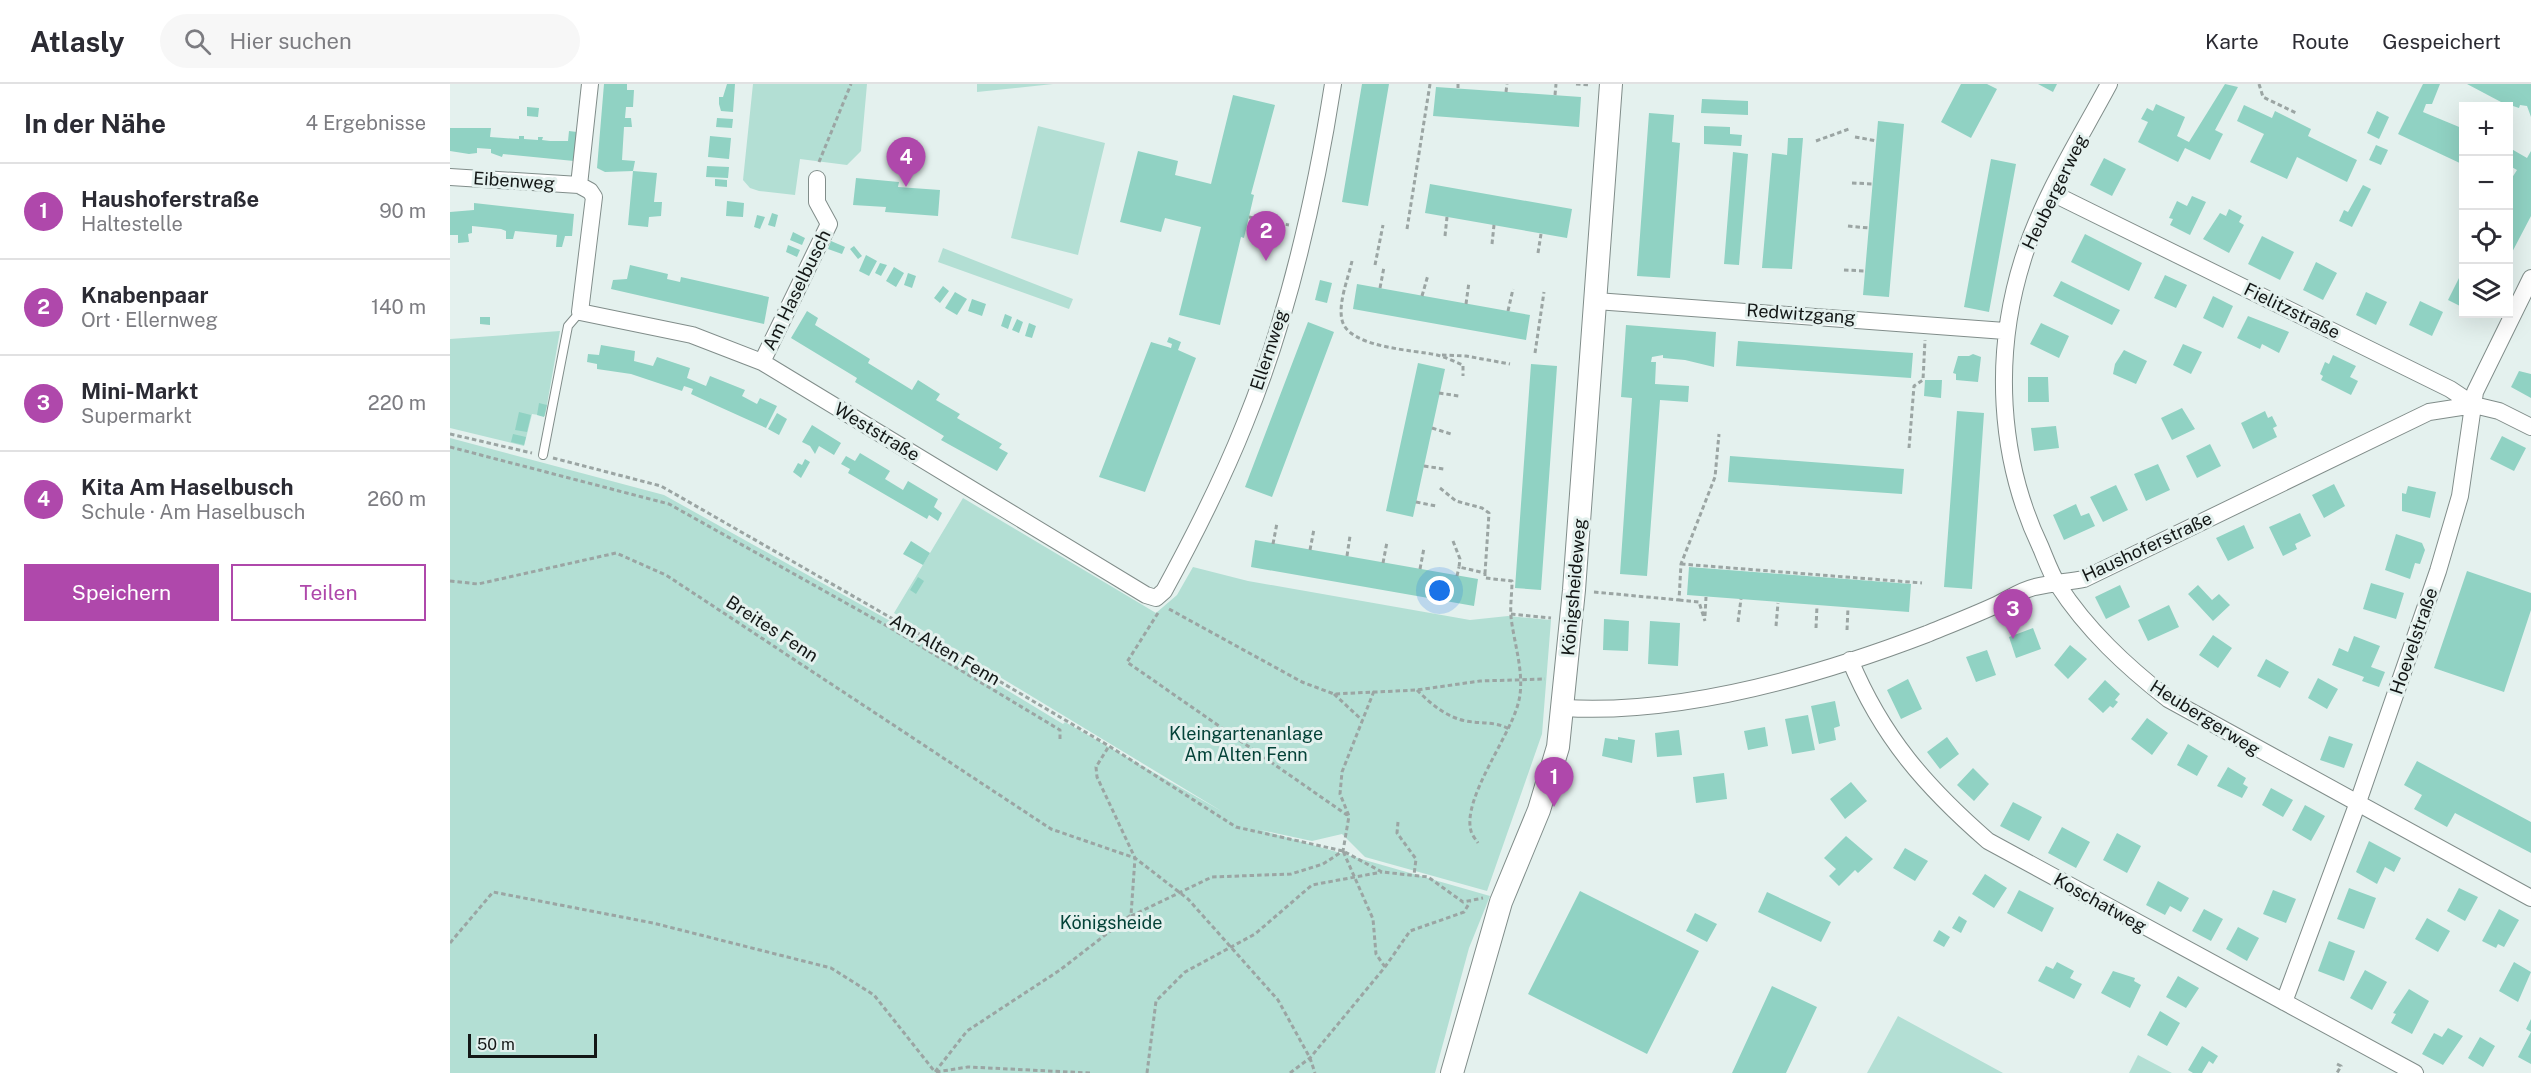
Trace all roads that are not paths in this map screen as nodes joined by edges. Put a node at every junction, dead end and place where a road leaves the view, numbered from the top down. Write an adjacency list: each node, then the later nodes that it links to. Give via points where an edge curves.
1 (590, 84): 7 (street)
2 (1333, 84): 18 (street, Ellernweg, via 1300,251 1249,412 1208,508 1164,591)
3 (1611, 84): 10 (street, Königsheideweg)
4 (2109, 84): 8 (street, Heubergerweg)
5 (450, 177): 7 (street, Eibenweg)
6 (818, 179): 13 (street, Am Haselbusch, via 817,202 830,224)
7 (579, 185): 11 (street, via 594,197)
8 (2052, 193): 12 (street, Heubergerweg, via 2023,259); 14 (street, Fielitzstraße, via 2450,389)
9 (2531, 278): 14 (street, Hoevelstraße, via 2475,392)
10 (1596, 301): 12 (street, Redwitzgang); 20 (street, Königsheideweg)
11 (580, 312): 13 (street, Weststraße, via 692,335); 16 (lane, via 568,326)
12 (2005, 331): 17 (street, Heubergerweg, via 2004,392 2011,457 2028,522)
13 (762, 362): 18 (street, Weststraße)
14 (2474, 405): 15 (street, Fielitzstraße, via 2499,411); 17 (street, Haushoferstraße, via 2429,412 2084,579); 21 (street, Hoevelstraße, via 2460,496)
15 (2531, 427)
16 (543, 455)
17 (2057, 584): 19 (street, Haushoferstraße, via 2033,587 1931,632); 21 (street, Heubergerweg, via 2093,632 2168,699)
18 (1156, 598)
19 (1850, 660): 20 (street, Haushoferstraße, via 1775,682 1687,700 1596,710); 23 (street, Koschatweg, via 1879,719 1911,764 1941,800 1988,841)
20 (1564, 708): 24 (street, Königsheideweg, via 1550,777 1501,902)
21 (2357, 805): 22 (street, Heubergerweg); 23 (street, Hoevelstraße)
22 (2531, 898)
23 (2284, 1002): 25 (street, Koschatweg)
24 (1452, 1073)
25 (2415, 1073)

